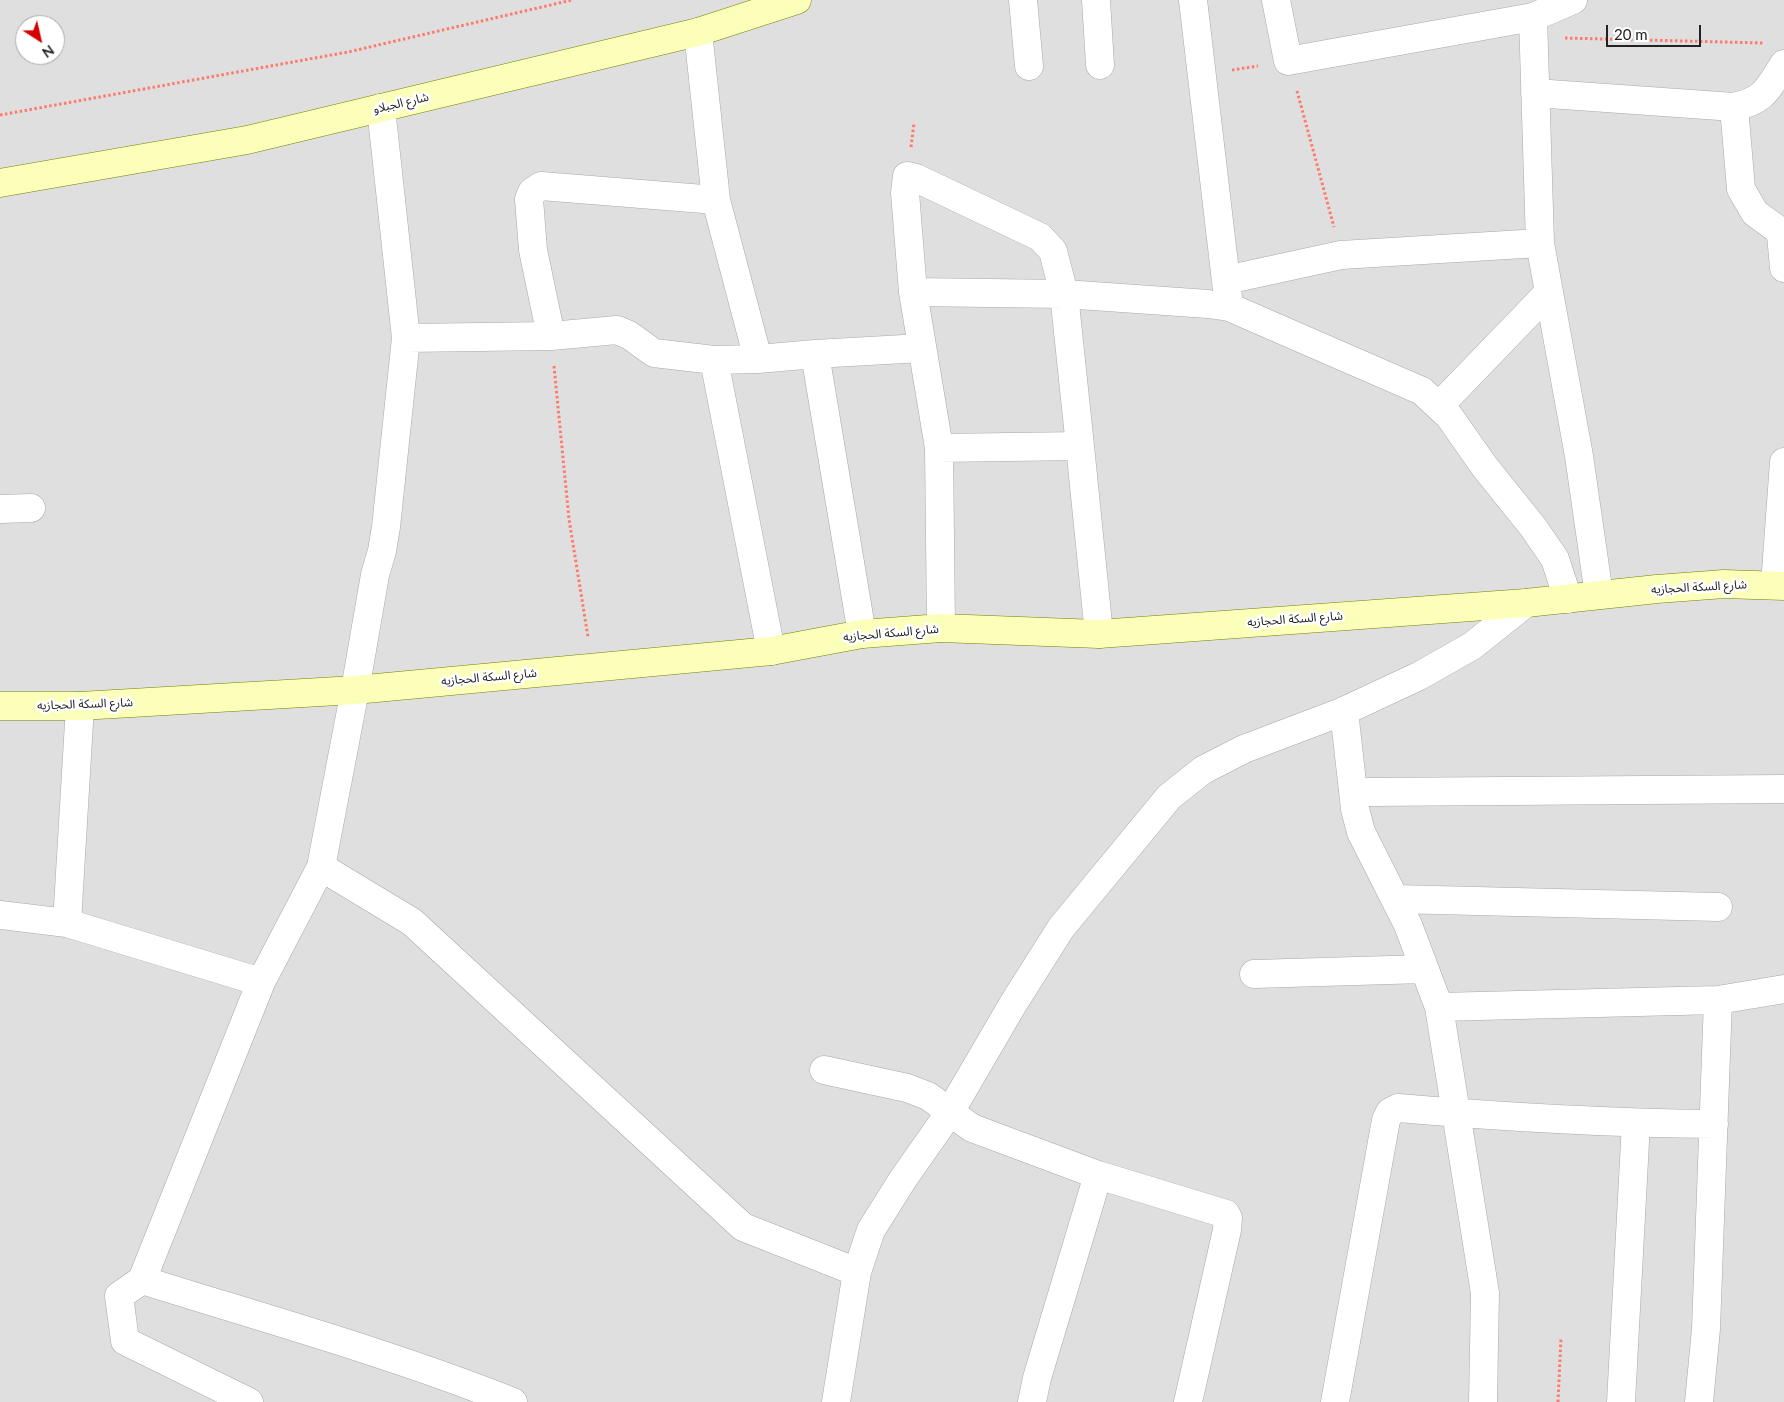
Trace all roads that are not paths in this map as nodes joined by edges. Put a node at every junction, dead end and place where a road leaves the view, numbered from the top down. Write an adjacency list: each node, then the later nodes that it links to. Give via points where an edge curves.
1 (797, 0): 8 (street, شارع الجبلاو)
2 (1023, 0): 11 (street)
3 (1096, 0): 10 (street)
4 (1193, 0): 19 (street)
5 (1276, 0): 7 (street, via 1288,61)
6 (1573, 0): 7 (street)
7 (1533, 27): 12 (street)
8 (698, 32): 14 (street, شارع الجبلاو); 16 (street)
9 (1784, 64): 13 (street, via 1766,93 1750,103)
10 (1100, 65)
11 (1028, 66)
12 (1535, 93): 13 (street); 17 (street)
13 (1734, 107): 18 (street, via 1741,189 1755,213 1777,229 1781,236)
14 (381, 108): 15 (street, شارع الجبلاو, via 248,140); 25 (street)
15 (0, 184)
16 (716, 200): 24 (street, via 541,186 532,192 529,199 533,250); 28 (street)
17 (1540, 243): 19 (street, via 1341,255); 21 (street)
18 (1784, 268)
19 (1226, 280): 23 (street)
20 (913, 292): 22 (street); 22 (street, via 905,193 907,176 1040,237 1053,252); 26 (street)
21 (1549, 292): 30 (street); 37 (street, via 1579,456)
22 (1064, 294): 23 (street); 31 (street)
23 (1229, 307): 30 (street, via 1422,391)
24 (551, 336): 25 (street); 29 (street, via 617,330 629,334 654,353)
25 (406, 338): 44 (street, via 386,527)
26 (922, 348): 27 (street); 32 (street)
27 (815, 354): 28 (street); 41 (street)
28 (758, 359): 29 (street)
29 (714, 360): 43 (street)
30 (1439, 406): 38 (street, via 1555,559)
31 (1080, 446): 32 (street); 42 (street)
32 (939, 448): 40 (street)
33 (1784, 462): 36 (street)
34 (0, 508): 35 (street)
35 (31, 508)
36 (1780, 585): 37 (street, شارع السكة الحجازيه, via 1724,584)
37 (1599, 595): 38 (street, شارع السكة الحجازيه)
38 (1568, 599): 39 (street, شارع السكة الحجازيه)
39 (1526, 602): 42 (street, شارع السكة الحجازيه); 47 (street, via 1472,646 1420,676)
40 (941, 628): 41 (street, شارع السكة الحجازيه); 42 (street, شارع السكة الحجازيه)
41 (862, 634): 43 (street, شارع السكة الحجازيه)
42 (1099, 634)
43 (771, 651): 44 (street, شارع السكة الحجازيه)
44 (355, 690): 46 (street, شارع السكة الحجازيه); 50 (street)
45 (0, 706): 46 (street, شارع السكة الحجازيه)
46 (80, 706): 54 (street)
47 (1344, 711): 49 (street); 62 (street, via 1244,749 1203,770 1169,797 1061,928)
48 (1784, 789): 49 (street)
49 (1354, 794): 51 (street, via 1361,832)
50 (321, 867): 57 (street); 67 (street, via 412,922 743,1227)
51 (1395, 899): 52 (street); 55 (street)
52 (1718, 906)
53 (0, 916): 54 (street)
54 (68, 923): 57 (street)
55 (1424, 969): 56 (street); 60 (street)
56 (1254, 974)
57 (260, 982): 68 (street)
58 (1784, 989): 59 (street)
59 (1718, 1000): 60 (street); 65 (street)
60 (1439, 1007): 63 (street)
61 (824, 1070): 62 (street, via 907,1088 928,1096)
62 (950, 1112): 66 (street, via 972,1128); 67 (street, via 871,1230)
63 (1456, 1113): 64 (street); 74 (street, via 1398,1108 1390,1112 1386,1120); 75 (street, via 1485,1293)
64 (1636, 1123): 65 (street); 76 (street)
65 (1714, 1124): 77 (street, via 1706,1329)
66 (1098, 1175): 72 (street); 73 (street, via 1226,1214 1228,1218)
67 (856, 1272): 71 (street)
68 (142, 1280): 69 (street, via 119,1296 125,1341); 70 (street, via 469,1384)
69 (249, 1402)
70 (513, 1402)
71 (836, 1402)
72 (1032, 1402)
73 (1188, 1402)
74 (1336, 1402)
75 (1483, 1402)
76 (1621, 1402)
77 (1699, 1402)

